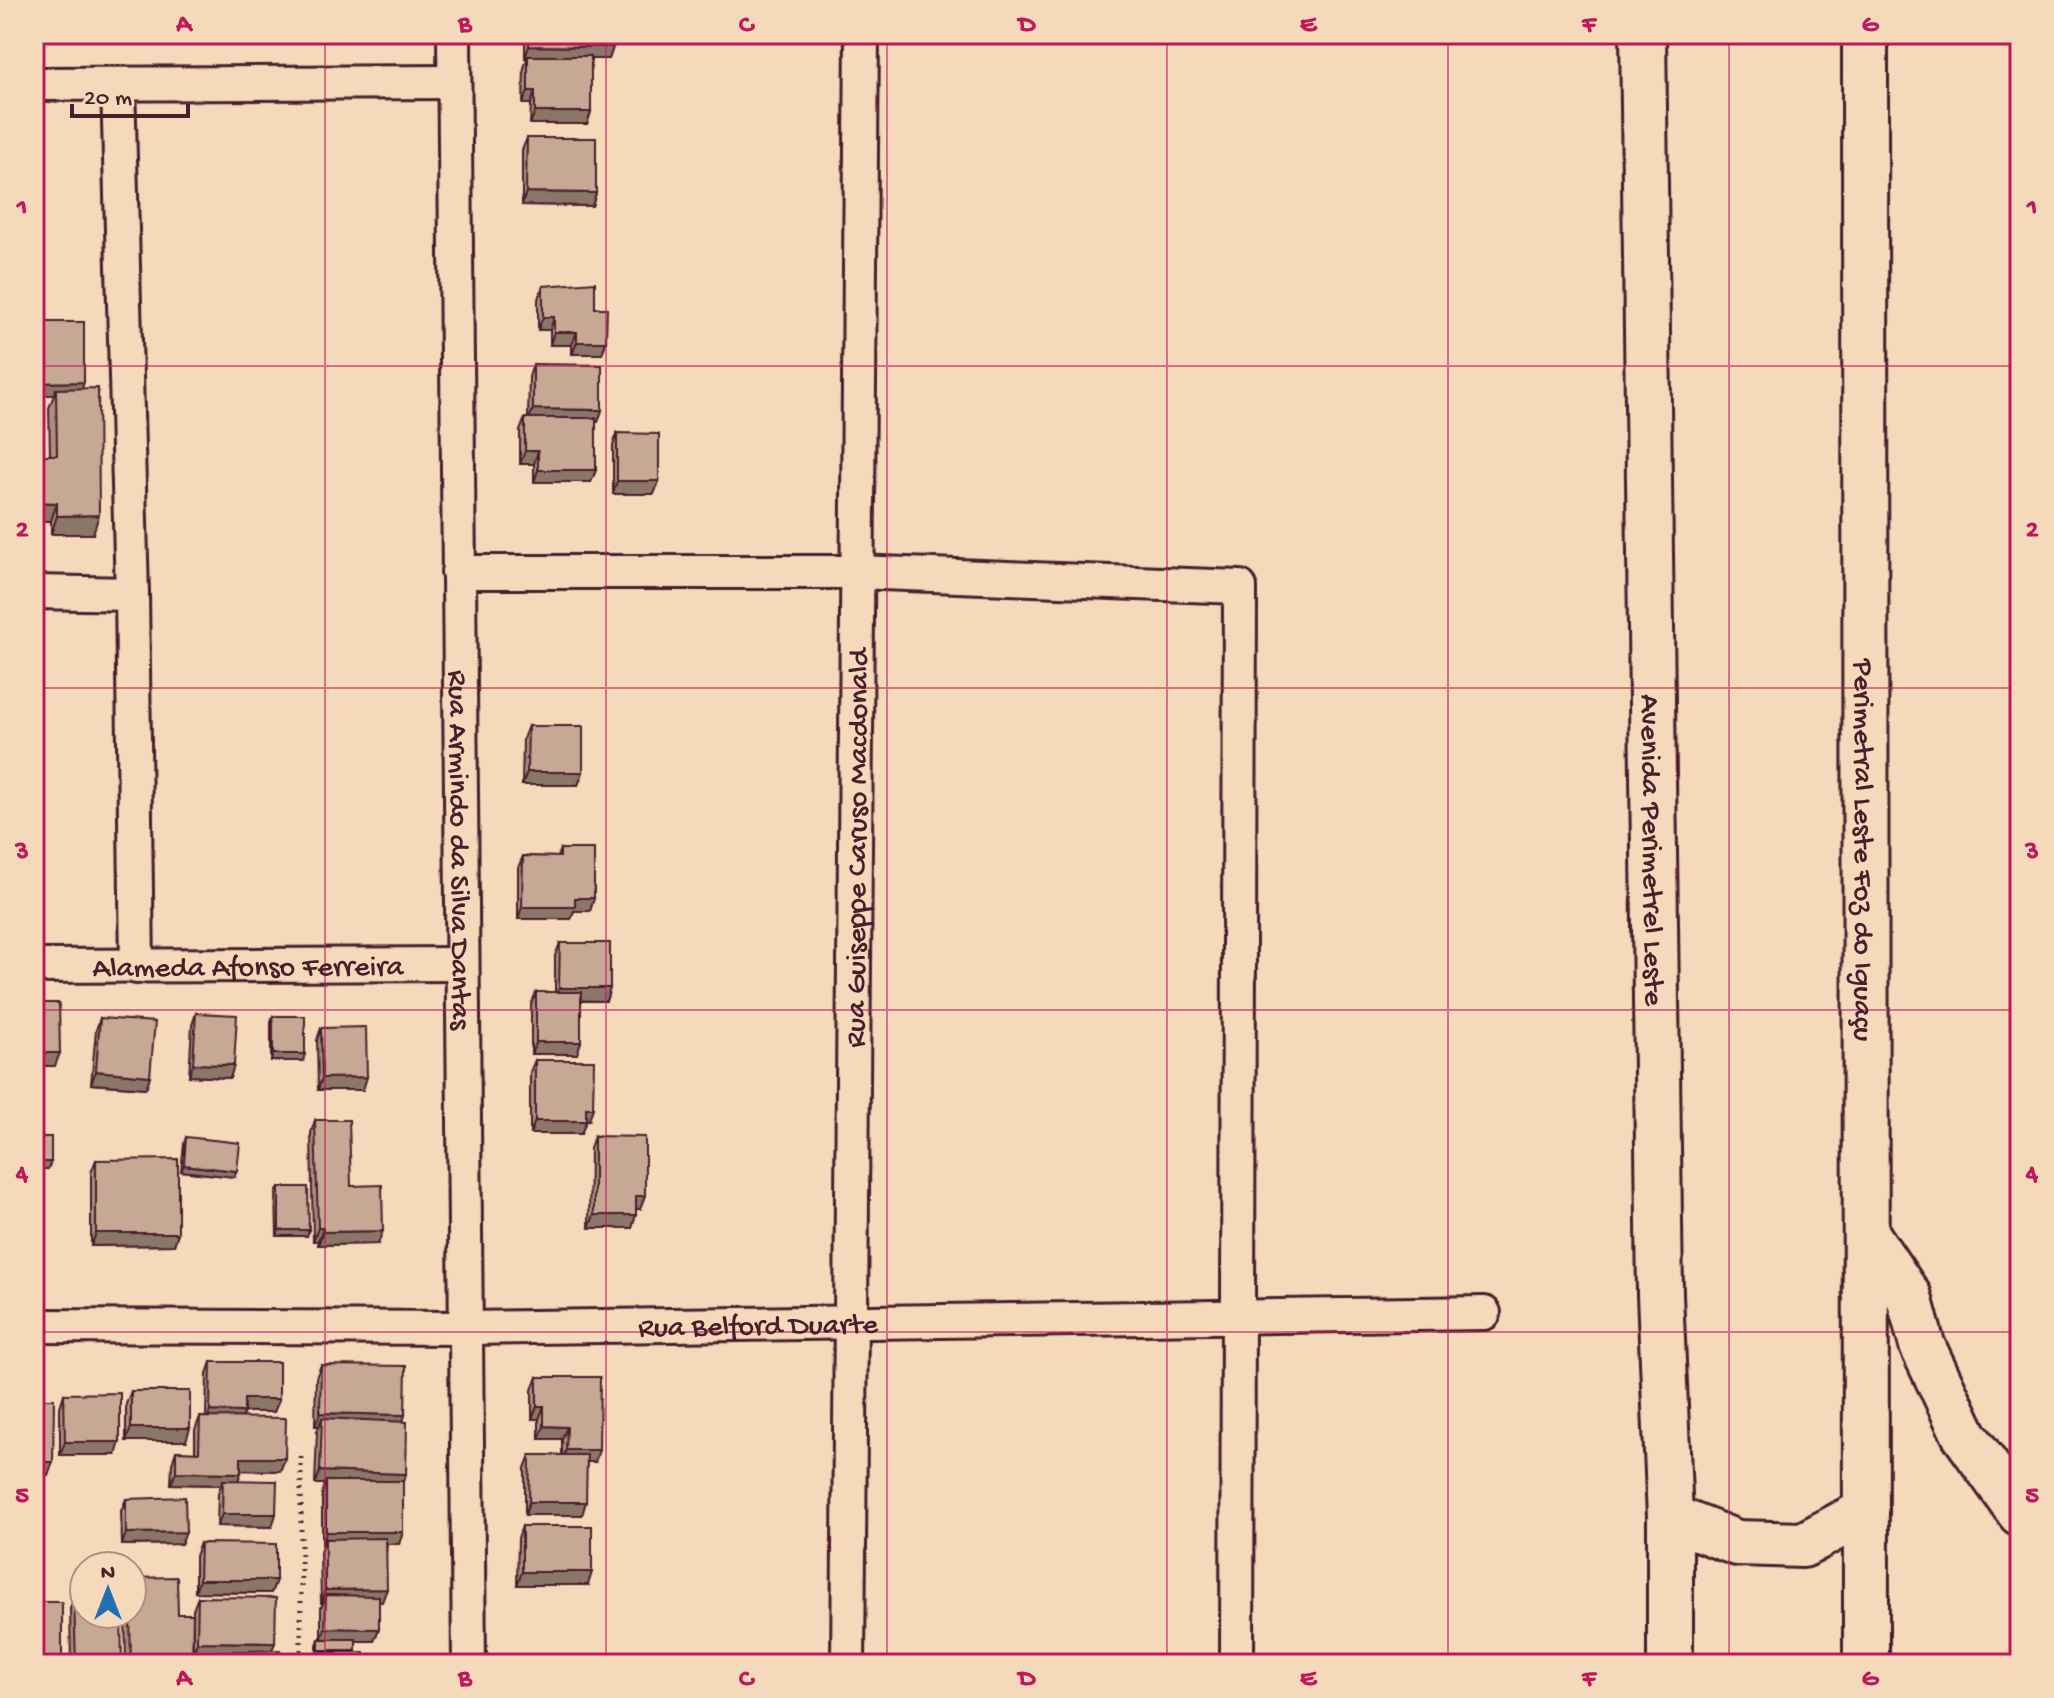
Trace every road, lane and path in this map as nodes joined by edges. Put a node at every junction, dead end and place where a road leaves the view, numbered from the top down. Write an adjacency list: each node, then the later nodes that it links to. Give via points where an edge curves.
1 (454, 34): 5 (street, Rua Armindo da Silva Dantas)
2 (862, 34): 9 (street, Rua Guiseppe Caruso Macdonald)
3 (1643, 34): 24 (main road, Avenida Perimetrel Leste, via 1660,1295)
4 (1865, 34): 15 (main road, Perimetral Leste Foz do Iguaçu)
5 (454, 82): 7 (street); 8 (street, Rua Armindo da Silva Dantas)
6 (34, 84): 7 (street)
7 (118, 85): 11 (street)
8 (458, 572): 9 (street); 12 (street, Rua Armindo da Silva Dantas)
9 (856, 572): 17 (street, via 1240,587); 18 (street, Rua Guiseppe Caruso Macdonald)
10 (34, 592): 11 (street)
11 (132, 594): 14 (street)
12 (461, 964): 14 (street, Alameda Afonso Ferreira); 20 (street, Rua Armindo da Silva Dantas)
13 (34, 966): 14 (street, Alameda Afonso Ferreira)
14 (137, 967)
15 (1866, 1233): 22 (main road, Perimetral Leste Foz do Iguaçu); 23 (main road, via 1909,1297 1927,1356 1965,1436)
16 (1484, 1313): 17 (street, Rua Belford Duarte)
17 (1237, 1315): 18 (street, Rua Belford Duarte); 28 (street)
18 (851, 1323): 20 (street, Rua Belford Duarte); 27 (street, Rua Guiseppe Caruso Macdonald)
19 (34, 1326): 20 (street, Rua Belford Duarte)
20 (465, 1328): 26 (street, Rua Armindo da Silva Dantas)
21 (301, 1457): 25 (path)
22 (1866, 1511): 24 (main road, via 1803,1545 1737,1543); 30 (main road, Perimetral Leste Foz do Iguaçu)
23 (2020, 1513)
24 (1670, 1517): 29 (main road, Avenida Perimetrel Leste)
25 (301, 1664)
26 (469, 1664)
27 (848, 1664)
28 (1237, 1664)
29 (1670, 1664)
30 (1866, 1664)

